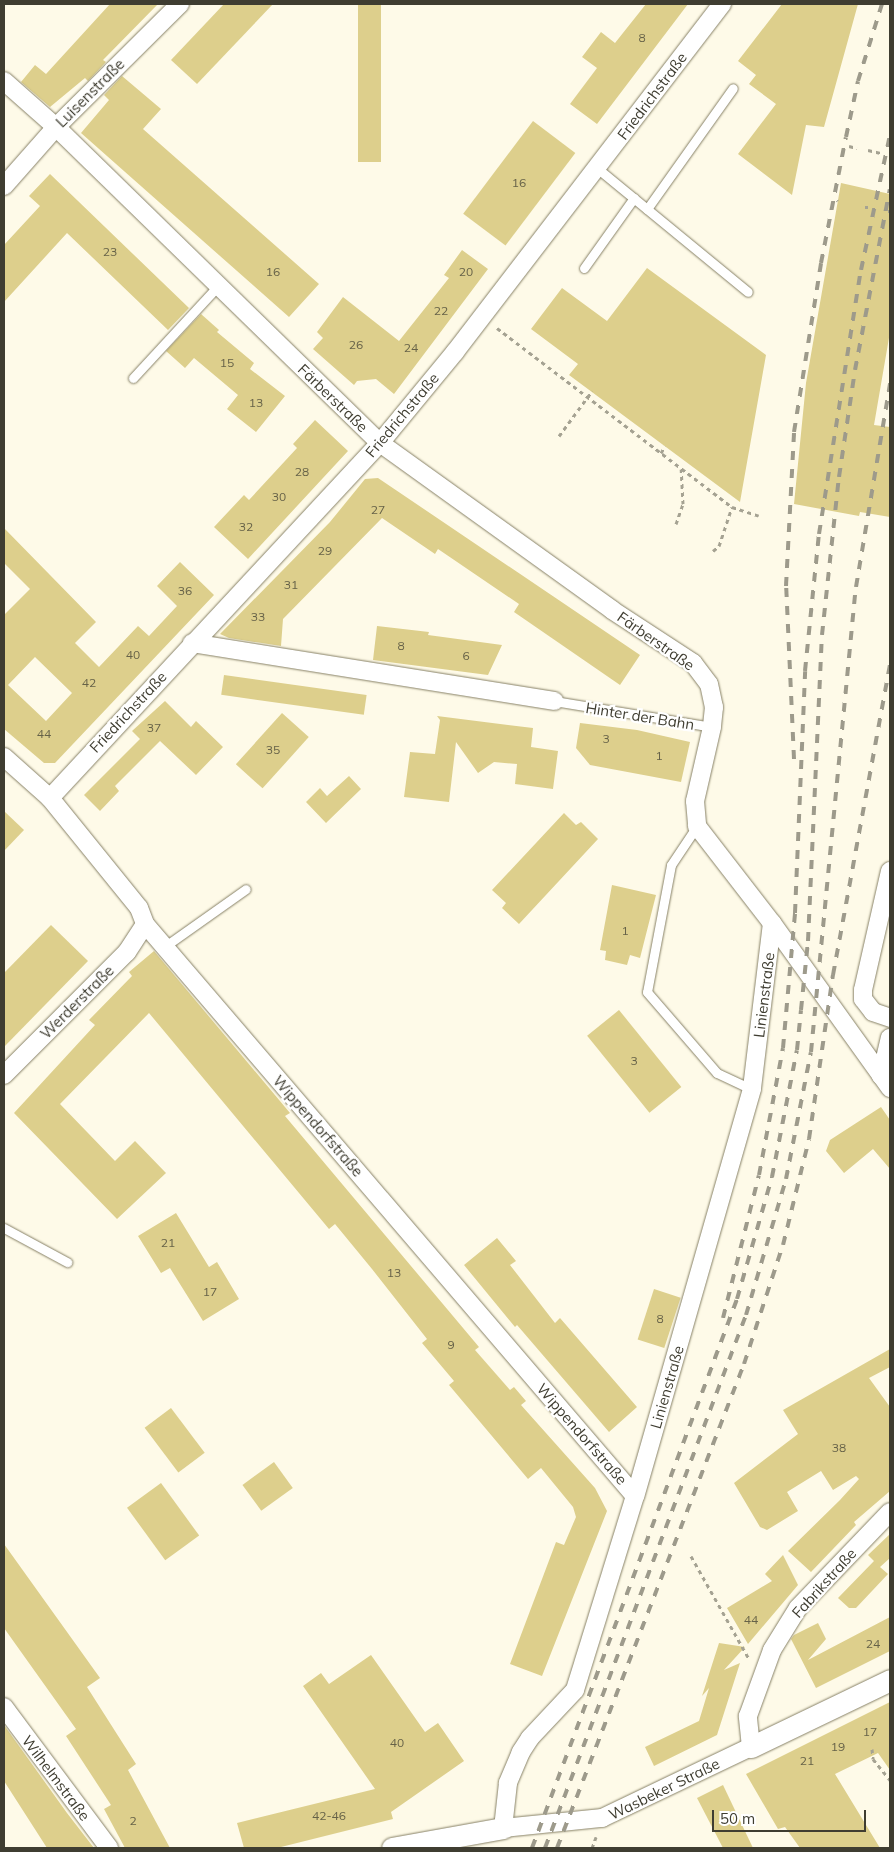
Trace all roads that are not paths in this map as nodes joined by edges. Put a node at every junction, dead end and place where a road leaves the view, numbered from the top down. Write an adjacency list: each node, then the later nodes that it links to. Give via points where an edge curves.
1 (180, 4): 5 (street, Luisenstraße)
2 (722, 4): 6 (street, Friedrichstraße)
3 (4, 81): 5 (street, Färberstraße)
4 (733, 88): 9 (lane)
5 (56, 127): 7 (street, Luisenstraße); 11 (street, Färberstraße)
6 (597, 168): 8 (lane); 14 (street, Friedrichstraße)
7 (4, 186)
8 (634, 198): 9 (lane); 10 (lane)
9 (647, 209): 12 (lane)
10 (584, 268)
11 (218, 286): 13 (lane); 14 (street, Färberstraße)
12 (748, 292)
13 (133, 378)
14 (380, 443): 15 (street, Friedrichstraße); 17 (street, Färberstraße, via 596,599 693,663 709,684 714,706)
15 (192, 643): 16 (street, Hinter der Bahn); 19 (street, Friedrichstraße)
16 (554, 701): 17 (lane, Hinter der Bahn)
17 (712, 727): 20 (street, Hinter der Bahn, via 695,801)
18 (4, 757): 19 (street, Wippendorfstraße)
19 (50, 798): 24 (street, Wippendorfstraße, via 139,908)
20 (697, 826): 23 (street); 30 (lane, via 671,865 647,992 717,1074)
21 (890, 871): 26 (street, via 863,999 873,1012)
22 (246, 889): 25 (lane)
23 (772, 923): 29 (street); 30 (street, Linienstraße)
24 (145, 924): 25 (street, Wippendorfstraße); 28 (street, Werderstraße, via 128,952)
25 (164, 947): 33 (street, Wippendorfstraße)
26 (890, 1018)
27 (890, 1038): 29 (street)
28 (4, 1075)
29 (886, 1082)
30 (752, 1089): 33 (street, Linienstraße)
31 (4, 1228): 32 (lane)
32 (67, 1262)
33 (635, 1496): 38 (street, Linienstraße, via 575,1690 521,1752 508,1783)
34 (890, 1512): 37 (street, Fabrikstraße, via 798,1608 772,1650 748,1716)
35 (890, 1680): 37 (street, Wasbeker Straße)
36 (4, 1707): 39 (street, Wilhelmstraße)
37 (751, 1747): 38 (street, Wasbeker Straße, via 602,1818)
38 (503, 1828): 40 (street, Wasbeker Straße)
39 (109, 1848)
40 (392, 1848)

